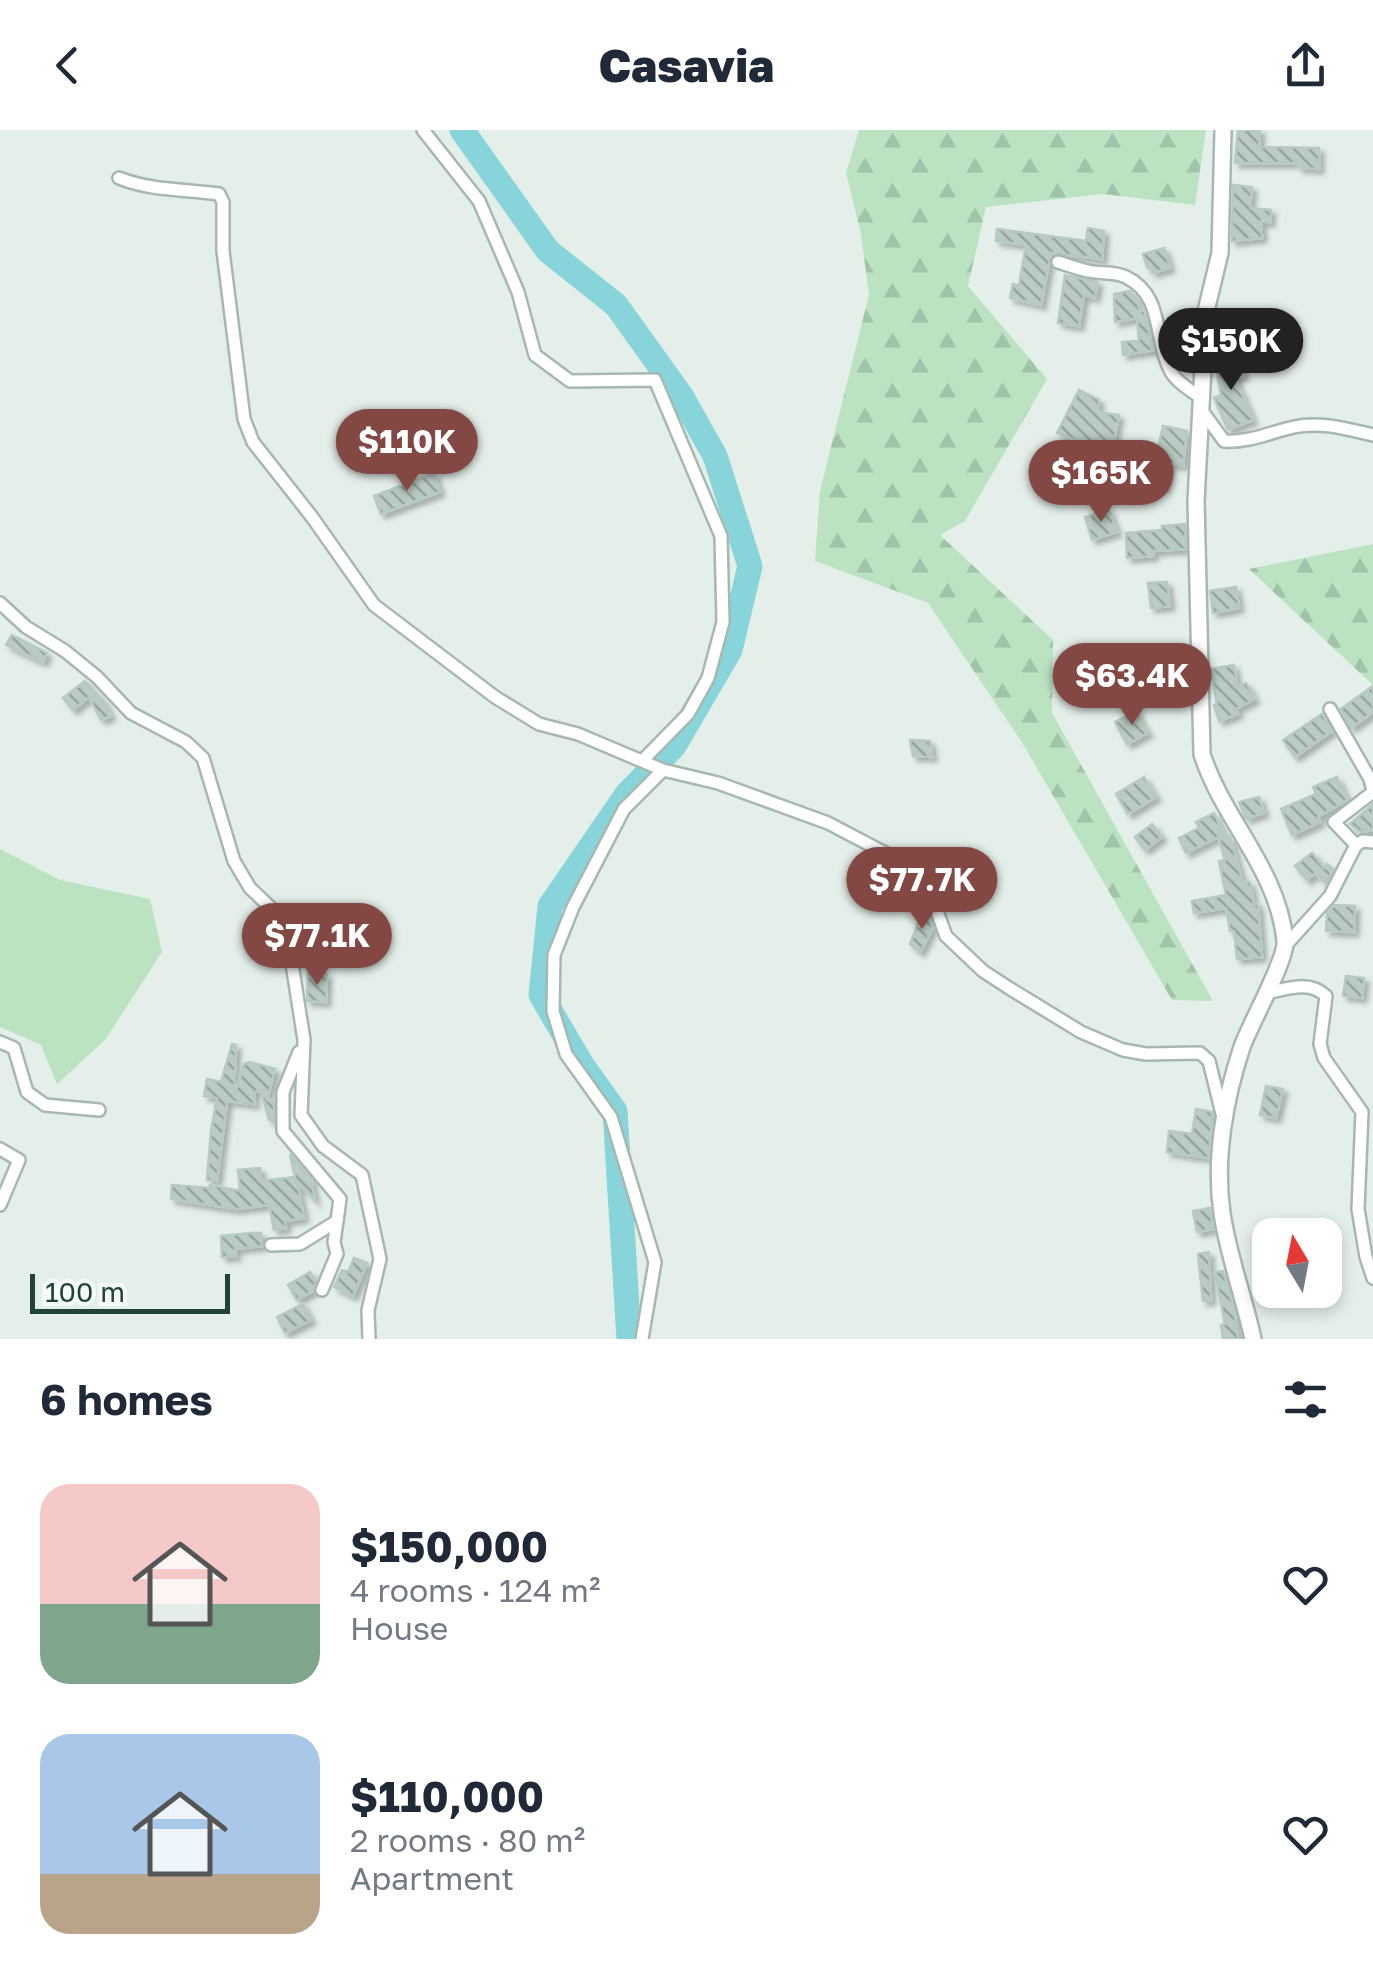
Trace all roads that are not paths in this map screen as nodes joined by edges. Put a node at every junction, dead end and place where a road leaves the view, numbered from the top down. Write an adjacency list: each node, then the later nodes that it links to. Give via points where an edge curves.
1 (423, 130): 9 (street, via 480,201 518,292 535,355 570,381 655,380 721,536 723,622 708,678)
2 (1222, 130): 5 (street, via 1220,252 1206,311)
3 (119, 178): 9 (street, via 219,194 252,442 374,605 540,724)
4 (1058, 262): 5 (street, via 1122,275 1138,286 1156,311 1172,374)
5 (1200, 403): 6 (street, via 1224,442 1320,424); 13 (street, via 1202,754 1212,786 1270,881)
6 (1373, 435)
7 (0, 603): 15 (street, via 96,677 130,713 203,758 234,861 287,932)
8 (1330, 708): 10 (street)
9 (653, 765): 18 (street, via 774,803 889,855 926,892 946,936 1009,988 1124,1050 1200,1053 1209,1061); 26 (street, via 624,808 554,955 554,1010 566,1054 611,1117 655,1262)
10 (1373, 792): 12 (street, via 1334,822)
11 (1373, 842): 12 (street)
12 (1356, 844): 13 (street, via 1330,896)
13 (1286, 945): 14 (street)
14 (1265, 993): 18 (street, via 1242,1047); 23 (street, via 1305,986 1326,996 1324,1058 1362,1112 1358,1208)
15 (304, 1040): 21 (street, via 284,1092 283,1131 340,1199); 25 (street, via 301,1115 323,1146 362,1174 376,1234 380,1259)
16 (0, 1042): 17 (street, via 14,1048 27,1092 45,1105)
17 (99, 1110)
18 (1224, 1122): 27 (street, via 1222,1215)
19 (0, 1149): 20 (street, via 19,1160)
20 (0, 1204)
21 (338, 1221): 22 (street, via 300,1244); 24 (street, via 337,1254)
22 (271, 1245)
23 (1373, 1278)
24 (322, 1290)
25 (369, 1339)
26 (642, 1339)
27 (1253, 1339)

